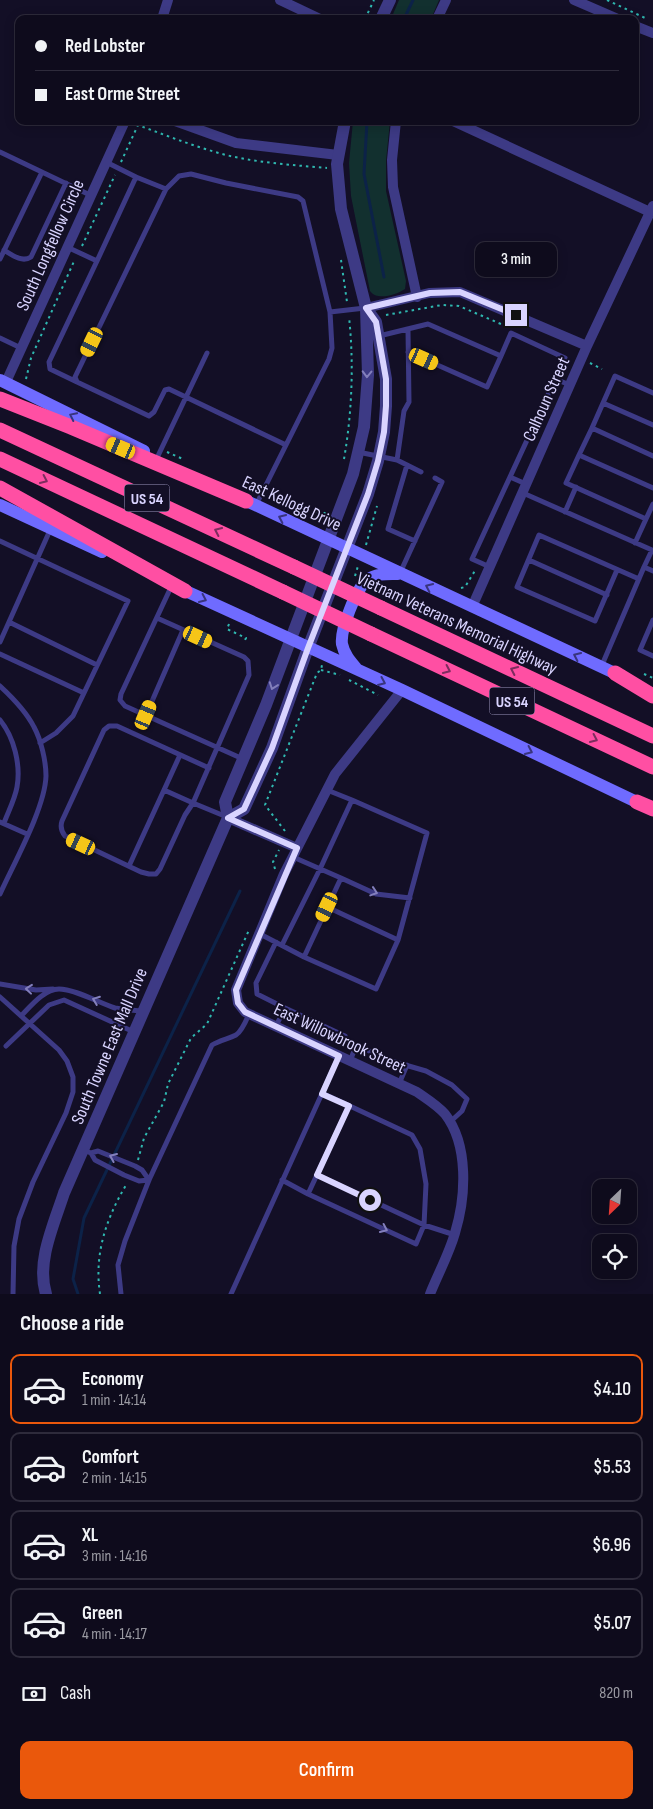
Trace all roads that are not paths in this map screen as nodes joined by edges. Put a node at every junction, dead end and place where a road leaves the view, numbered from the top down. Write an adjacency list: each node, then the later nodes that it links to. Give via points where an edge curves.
1 (168, 0): 6 (street)
2 (280, 0): 7 (street)
3 (390, 0): 8 (street)
4 (446, 0): 9 (street)
5 (574, 0): 10 (street)
6 (163, 15)
7 (312, 15)
8 (383, 15)
9 (439, 15)
10 (609, 15)
11 (639, 28): 12 (street)
12 (653, 34)
13 (123, 125): 20 (street, South Longfellow Circle)
14 (186, 125): 19 (street, via 236,143)
15 (344, 125): 19 (street)
16 (396, 125): 31 (street, via 393,187)
17 (462, 125): 26 (street)
18 (0, 152): 21 (lane)
19 (334, 155): 32 (street, via 341,209)
20 (106, 162): 22 (lane); 25 (street, South Longfellow Circle)
21 (42, 172): 23 (lane); 28 (lane)
22 (136, 177): 24 (lane); 30 (lane)
23 (66, 183): 25 (lane); 28 (lane, via 31,258 21,259)
24 (166, 189): 33 (lane, via 179,176 191,174 298,197 303,201); 44 (lane, via 75,376)
25 (90, 195): 27 (street, South Longfellow Circle)
26 (652, 209): 37 (street, Calhoun Street)
27 (67, 247): 30 (lane); 38 (street, South Longfellow Circle)
28 (4, 250): 29 (lane)
29 (0, 259)
30 (97, 262): 44 (lane, via 50,362 50,368)
31 (417, 297): 32 (street); 37 (street, via 460,292)
32 (366, 308): 33 (lane); 36 (street, via 376,322)
33 (330, 312): 53 (lane, via 332,348 329,359)
34 (408, 330): 36 (lane); 39 (lane); 41 (lane, via 428,324 436,326)
35 (0, 338): 38 (lane)
36 (373, 338): 54 (street, South Towne East Mall Drive, one-way to 54, via 364,427); 56 (street, South Towne East Mall Drive, via 386,379 384,432)
37 (587, 346): 45 (street, Calhoun Street)
38 (21, 348): 43 (street, South Longfellow Circle)
39 (408, 352): 41 (lane, via 487,387); 60 (lane, via 409,402 404,411)
40 (207, 354): 47 (lane)
41 (501, 356): 42 (lane, via 511,333 565,358)
42 (555, 379): 45 (lane); 63 (lane)
43 (3, 381): 59 (main road, one-way to 43)
44 (77, 382): 47 (lane, via 149,416 165,390)
45 (570, 385): 68 (street, Calhoun Street)
46 (653, 393): 49 (lane, via 615,376)
47 (186, 397): 53 (lane); 59 (lane)
48 (0, 400): 59 (highway)
49 (603, 402): 50 (lane); 51 (lane)
50 (653, 425)
51 (592, 428): 55 (lane); 57 (lane)
52 (0, 430): 112 (highway, Vietnam Veterans Memorial Highway / US 54, one-way to 52, bridge)
53 (286, 445): 69 (lane)
54 (358, 452): 56 (lane); 75 (street, South Towne East Mall Drive)
55 (579, 455): 65 (lane, via 566,483); 67 (lane)
56 (379, 456): 60 (lane); 79 (street, South Towne East Mall Drive)
57 (653, 456)
58 (0, 459): 118 (highway, US 54, one-way to 118, bridge)
59 (155, 460): 69 (highway)
60 (397, 460): 61 (lane)
61 (408, 465): 62 (lane); 77 (lane, via 388,529)
62 (421, 472)
63 (510, 477): 68 (lane); 82 (lane, via 472,559)
64 (435, 478): 77 (lane, via 442,482)
65 (576, 487): 72 (lane); 73 (lane)
66 (0, 488): 74 (highway)
67 (653, 488)
68 (525, 489): 72 (lane); 82 (street, Calhoun Street)
69 (250, 503): 75 (main road, East Kellogg Drive, one-way to 69)
70 (653, 504): 73 (lane)
71 (0, 505): 74 (main road)
72 (565, 512): 78 (lane)
73 (646, 519): 78 (lane)
74 (53, 523): 80 (lane); 88 (highway)
75 (328, 539): 79 (main road, East Kellogg Drive); 96 (street, South Towne East Mall Drive)
76 (0, 541): 80 (lane)
77 (415, 541): 86 (lane)
78 (635, 543): 83 (lane, via 652,550)
79 (348, 549): 86 (main road, East Kellogg Drive); 98 (street, South Towne East Mall Drive)
80 (37, 559): 93 (lane); 101 (lane, via 128,601)
81 (529, 560): 84 (lane, via 539,535); 89 (lane); 89 (lane, via 517,587 595,621)
82 (490, 567): 90 (street, Calhoun Street)
83 (644, 567): 85 (lane); 87 (lane)
84 (617, 570): 87 (lane); 89 (lane)
85 (653, 571)
86 (401, 574): 90 (main road, East Kellogg Drive, one-way to 86); 103 (main road, via 382,574 368,579 359,590 342,631 347,658)
87 (639, 579): 102 (lane)
88 (178, 588): 91 (lane); 96 (main road, one-way to 96)
89 (606, 595)
90 (472, 607): 102 (main road, East Kellogg Drive, one-way to 90)
91 (157, 618): 95 (lane); 110 (lane, via 120,700 125,706)
92 (653, 620): 94 (lane)
93 (9, 622): 97 (lane); 101 (lane)
94 (651, 628): 100 (lane, via 640,650)
95 (183, 630): 110 (lane); 114 (lane, via 244,657 248,662 249,675)
96 (290, 640): 98 (main road); 116 (street, South Towne East Mall Drive, one-way to 116)
97 (0, 642)
98 (308, 648): 103 (main road); 125 (street, South Towne East Mall Drive, via 272,748 244,809)
99 (0, 654): 108 (lane)
100 (653, 656)
101 (98, 664): 108 (lane)
102 (601, 667): 104 (main road, East Kellogg Drive)
103 (358, 671): 106 (main road, one-way to 106)
104 (615, 673): 107 (main road, East Kellogg Drive); 109 (highway)
105 (0, 686): 113 (lane, via 21,707 35,728)
106 (402, 690): 120 (street, via 335,774); 122 (main road, one-way to 122)
107 (653, 690)
108 (84, 693): 113 (lane, via 73,716)
109 (653, 696)
110 (146, 715): 114 (lane)
111 (0, 720): 126 (lane, via 14,748 18,774 17,789)
112 (653, 736)
113 (40, 743): 127 (lane, via 46,775 42,800)
114 (218, 748): 116 (lane); 117 (lane)
115 (180, 755): 117 (lane); 119 (lane); 129 (lane, via 117,726 109,726 104,730 62,820 60,827 65,836)
116 (243, 759): 125 (street, South Towne East Mall Drive, via 225,802)
117 (209, 768): 123 (lane)
118 (653, 768)
119 (164, 790): 123 (lane); 129 (lane)
120 (326, 790): 121 (lane); 128 (street)
121 (352, 800): 130 (lane); 133 (lane, via 427,833)
122 (637, 802): 124 (highway)
123 (192, 803): 125 (lane); 129 (lane, via 156,874)
124 (653, 809)
125 (228, 818): 128 (street, via 282,842); 144 (street, South Towne East Mall Drive)
126 (2, 823): 127 (lane)
127 (27, 834): 132 (lane)
128 (295, 853): 130 (lane); 135 (street)
129 (129, 866)
130 (320, 869): 131 (lane); 138 (lane)
131 (341, 878): 133 (lane, one-way to 133, via 376,894); 134 (lane)
132 (0, 894)
133 (410, 898): 136 (lane)
134 (327, 907): 136 (lane); 139 (lane)
135 (260, 934): 137 (lane); 145 (street, via 236,990 238,1003)
136 (398, 940): 139 (lane, via 376,989)
137 (276, 942): 138 (lane); 143 (lane, via 256,983 257,994)
138 (282, 945): 139 (lane)
139 (304, 957)
140 (0, 984): 141 (lane, one-way to 140, via 36,990)
141 (58, 989): 144 (lane, one-way to 141, via 116,1008); 146 (lane, via 40,998)
142 (0, 997): 146 (lane)
143 (285, 1008): 148 (lane); 150 (lane)
144 (143, 1012): 149 (street, South Towne East Mall Drive)
145 (249, 1014): 148 (street, East Willowbrook Street); 161 (lane, via 236,1035 212,1045)
146 (21, 1016): 147 (lane)
147 (30, 1024): 149 (lane, via 50,1005 64,1000); 151 (lane); 166 (lane, via 67,1061 73,1077 73,1092 19,1219 14,1246)
148 (276, 1026): 152 (street, East Willowbrook Street)
149 (134, 1032): 159 (street, South Towne East Mall Drive)
150 (345, 1036)
151 (6, 1046)
152 (339, 1056): 153 (street, East Willowbrook Street); 156 (lane)
153 (350, 1061): 154 (lane, via 354,1051 361,1047 397,1063); 155 (street, East Willowbrook Street)
154 (408, 1064): 155 (lane); 158 (lane, via 452,1085 467,1099 462,1111)
155 (399, 1084): 158 (street, East Willowbrook Street, via 438,1106)
156 (322, 1094): 157 (lane); 162 (lane)
157 (349, 1106): 160 (lane); 164 (lane, via 412,1135 420,1149 426,1184)
158 (450, 1122): 165 (street, East Willowbrook Street, via 459,1142 462,1164 463,1187)
159 (87, 1151): 161 (lane, one-way to 159, via 135,1166 98,1151); 161 (lane, via 95,1160 138,1182); 167 (street, South Towne East Mall Drive, via 64,1193 47,1244 42,1281)
160 (317, 1175): 163 (lane); 164 (lane)
161 (149, 1180): 168 (lane, via 118,1266)
162 (282, 1180): 163 (lane); 169 (lane)
163 (308, 1194): 164 (lane, one-way to 164, via 416,1244)
164 (424, 1225): 165 (lane)
165 (455, 1235): 170 (street, East Willowbrook Street)
166 (13, 1294)
167 (46, 1294)
168 (121, 1294)
169 (231, 1294)
170 (430, 1294)

